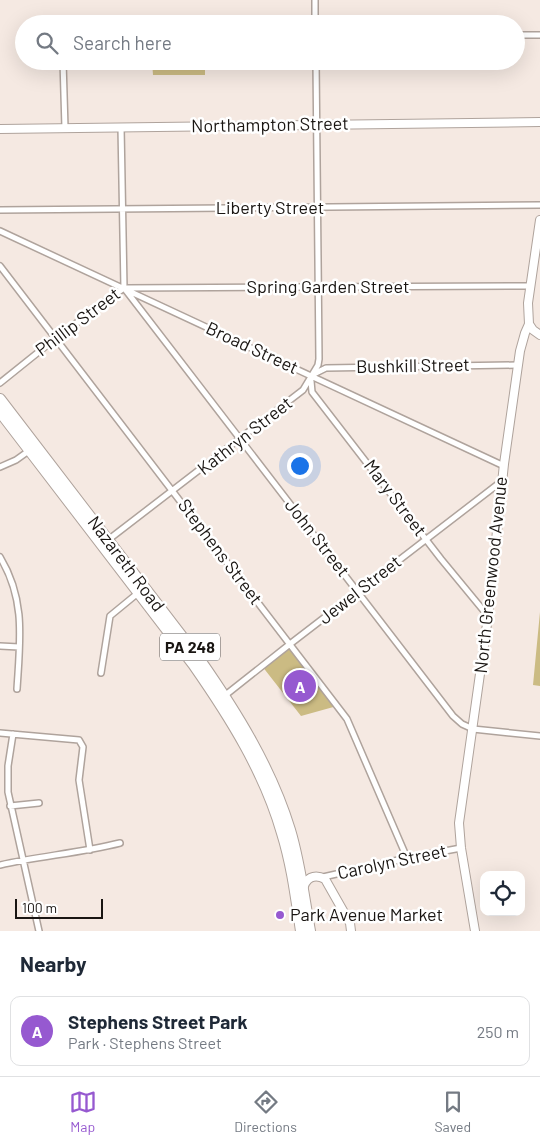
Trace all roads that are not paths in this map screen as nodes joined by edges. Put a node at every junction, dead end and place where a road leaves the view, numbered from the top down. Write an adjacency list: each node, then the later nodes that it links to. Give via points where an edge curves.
1 (315, 0): 2 (street)
2 (315, 15)
3 (525, 35): 4 (street)
4 (540, 35)
5 (63, 70): 10 (street)
6 (316, 70): 8 (street)
7 (540, 122): 8 (street, Northampton Street)
8 (316, 124): 9 (street, Northampton Street); 13 (street)
9 (121, 127): 10 (street, Northampton Street); 14 (street, Phillip Street)
10 (65, 128): 11 (street, Northampton Street)
11 (0, 129)
12 (540, 205): 13 (street, Liberty Street)
13 (317, 207): 14 (street, Liberty Street); 20 (street)
14 (123, 209): 15 (street, Liberty Street); 21 (street, Phillip Street)
15 (0, 210)
16 (540, 220): 19 (street, North Greenwood Avenue)
17 (0, 231): 21 (street, Broad Street)
18 (0, 266): 24 (street, Stephens Street)
19 (531, 286): 20 (street, Spring Garden Street); 22 (street, North Greenwood Avenue)
20 (318, 287): 21 (street, Spring Garden Street); 26 (street, via 319,359)
21 (124, 288): 24 (street, Phillip Street); 26 (street, Broad Street); 30 (street, John Street)
22 (530, 324): 23 (street); 25 (street, North Greenwood Avenue)
23 (540, 336)
24 (56, 338): 27 (street, Phillip Street); 35 (street, Stephens Street)
25 (517, 365): 26 (street, Bushkill Street, via 326,368); 32 (street, North Greenwood Avenue)
26 (312, 376): 30 (street, Kathryn Street, via 303,390); 32 (street, Broad Street); 36 (street, Mary Street, via 312,392)
27 (0, 382)
28 (0, 399): 31 (highway, Nazareth Road / PA 248)
29 (0, 412): 31 (highway, Nazareth Road / PA 248)
30 (241, 439): 35 (street, Kathryn Street); 40 (street, John Street)
31 (33, 448): 33 (street); 37 (highway, Nazareth Road / PA 248)
32 (504, 466): 34 (street, North Greenwood Avenue)
33 (0, 467)
34 (502, 481): 36 (street, Jewel Street); 41 (street, North Greenwood Avenue)
35 (174, 491): 37 (street, Kathryn Street); 42 (street, Stephens Street)
36 (426, 539): 40 (street, Jewel Street); 41 (street, Mary Street)
37 (105, 542): 39 (highway, Nazareth Road / PA 248)
38 (0, 557): 44 (street, via 14,586 19,612)
39 (142, 590): 45 (street, via 110,616); 47 (highway, Nazareth Road / PA 248)
40 (358, 591): 42 (street, Jewel Street); 48 (street, John Street, via 453,716)
41 (488, 617): 48 (street, North Greenwood Avenue)
42 (290, 644): 47 (street, Jewel Street); 57 (street, Stephens Street, via 347,719)
43 (0, 646): 44 (street)
44 (19, 647): 46 (street)
45 (101, 673)
46 (17, 689)
47 (222, 698): 61 (highway, Nazareth Road / PA 248, via 255,747 276,791 291,832); 64 (highway, Nazareth Road / PA 248, via 279,822 287,849)
48 (473, 729): 51 (street, John Street); 55 (street, North Greenwood Avenue, via 459,823)
49 (0, 733): 50 (street)
50 (12, 734): 53 (street, via 8,766); 56 (street, via 79,740 82,747 79,780)
51 (540, 736)
52 (39, 803): 53 (street)
53 (10, 806): 58 (street)
54 (120, 843): 56 (street)
55 (460, 848): 57 (street, Carolyn Street); 68 (street, North Greenwood Avenue)
56 (90, 850): 58 (street)
57 (408, 858): 60 (street, Carolyn Street)
58 (23, 860): 59 (street); 63 (street)
59 (0, 866)
60 (323, 878): 61 (street, via 309,878); 62 (street)
61 (303, 892): 65 (highway, Nazareth Road / PA 248)
62 (346, 916): 66 (street); 67 (street)
63 (39, 931)
64 (301, 931)
65 (310, 931)
66 (346, 931)
67 (351, 931)
68 (475, 931)

